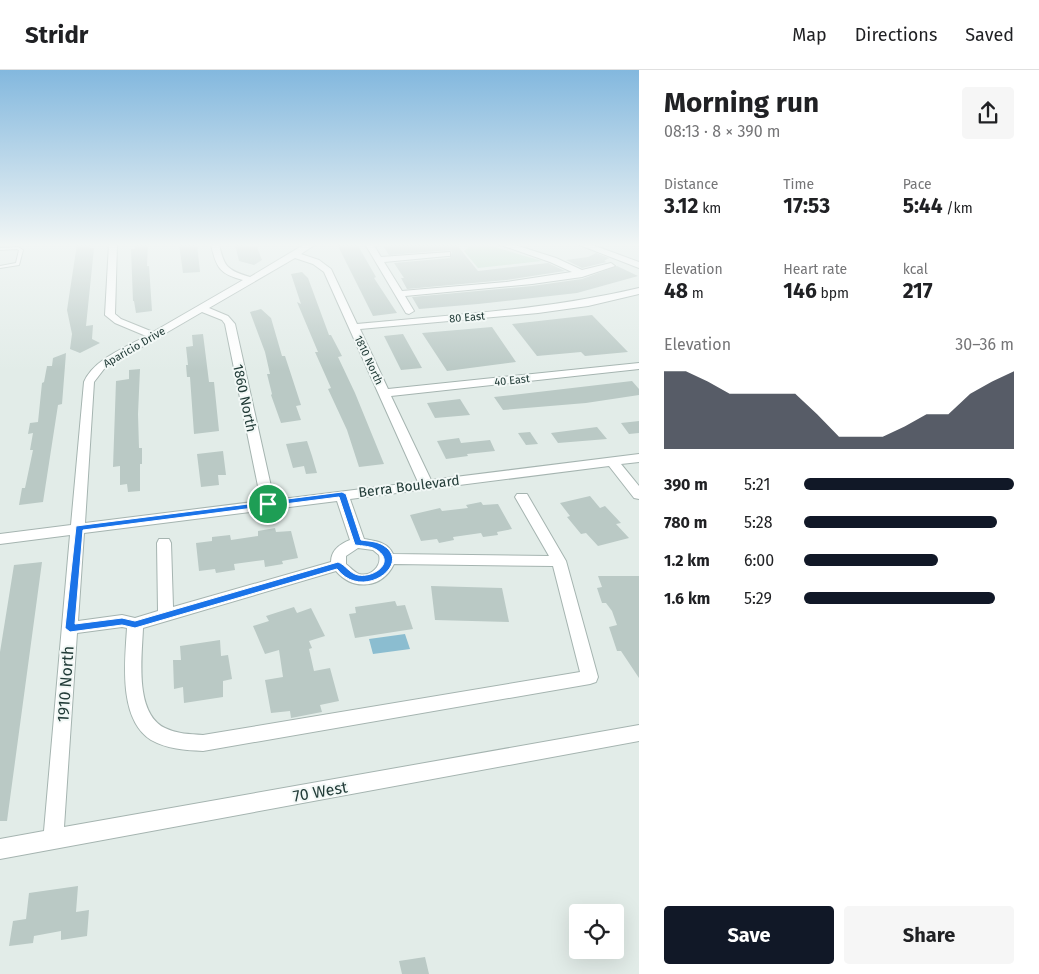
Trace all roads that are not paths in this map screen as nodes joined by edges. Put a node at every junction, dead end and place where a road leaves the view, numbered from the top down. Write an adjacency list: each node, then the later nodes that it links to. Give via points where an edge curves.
1 (110, 286): 11 (street, via 110,315)
2 (241, 286): 8 (street, Aparicio Drive)
3 (333, 286): 10 (street, 1810 North)
4 (393, 286): 7 (street)
5 (489, 286): 7 (street)
6 (639, 290): 10 (street, 80 East, via 588,303 538,310)
7 (398, 294): 9 (street)
8 (202, 308): 11 (street, Aparicio Drive); 20 (street, 1860 North, via 225,318 230,324)
9 (409, 311)
10 (354, 327): 13 (street, 1810 North)
11 (155, 336): 21 (street, Aparicio Drive, via 100,367 89,382)
12 (639, 366): 13 (street, 40 East)
13 (384, 393): 16 (street, 1810 North)
14 (639, 458): 15 (street, Berra Boulevard)
15 (612, 461): 16 (street, Berra Boulevard); 18 (street)
16 (426, 484): 17 (street, Berra Boulevard)
17 (342, 494): 20 (street, Berra Boulevard); 23 (street)
18 (639, 495)
19 (522, 496): 26 (street)
20 (268, 504): 21 (street, Berra Boulevard)
21 (79, 528): 22 (street, Berra Boulevard); 30 (street, 1910 North)
22 (0, 539)
23 (358, 542): 25 (street, via 378,546); 27 (street, via 341,551)
24 (164, 543): 28 (street)
25 (388, 559): 26 (street); 27 (street, via 382,573 374,578 353,577)
26 (559, 561): 29 (street, via 590,678 204,743 166,737 146,724 140,714 134,692)
27 (338, 565): 28 (street)
28 (166, 616): 29 (street)
29 (135, 624): 30 (street, via 122,621)
30 (70, 628): 32 (street, 1910 North)
31 (639, 733): 32 (street, 70 West)
32 (53, 839): 33 (street, 70 West)
33 (0, 849)

